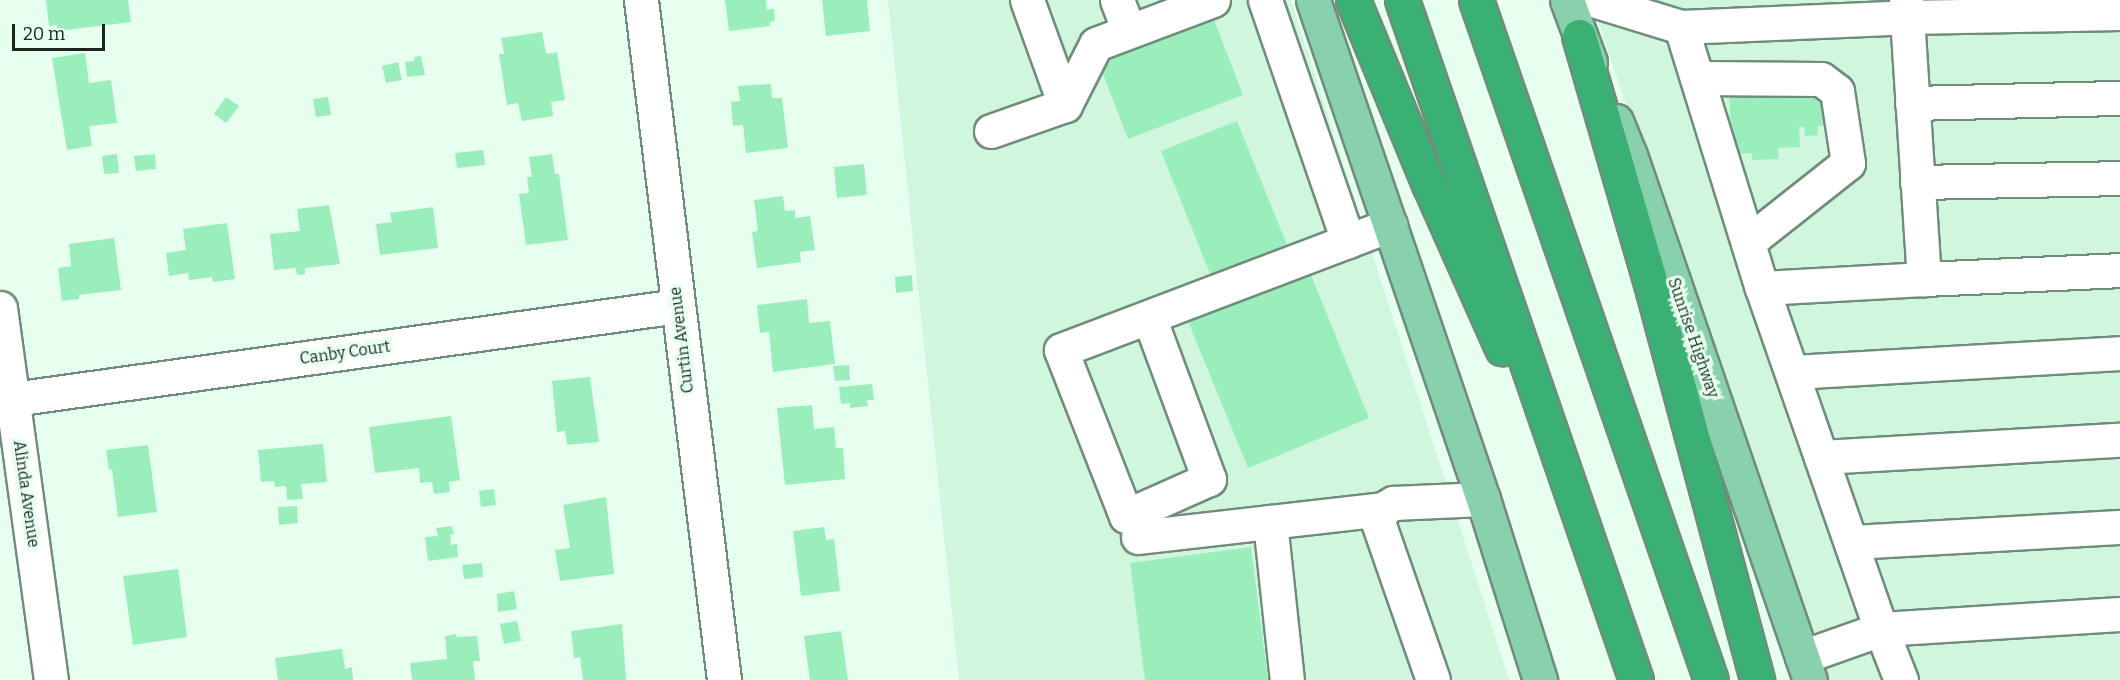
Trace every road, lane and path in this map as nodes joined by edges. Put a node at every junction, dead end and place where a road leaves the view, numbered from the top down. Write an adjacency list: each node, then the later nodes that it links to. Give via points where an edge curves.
1 (641, 0): 30 (street, Curtin Avenue)
2 (1027, 0): 20 (street)
3 (1117, 0): 15 (street)
4 (1211, 0): 15 (street)
5 (1265, 0): 25 (street)
6 (1313, 0): 24 (main road)
7 (1353, 0): 43 (highway, via 1429,184)
8 (1402, 0): 43 (highway)
9 (1476, 0): 54 (highway)
10 (1567, 0): 16 (main road, Sunrise Highway)
11 (1593, 0): 14 (street)
12 (1906, 9): 13 (street); 14 (street); 19 (street)
13 (2120, 13)
14 (1681, 27): 17 (street)
15 (1129, 31): 20 (street, via 1096,44)
16 (1579, 36): 47 (main road, Sunrise Highway, via 1630,155); 55 (highway, via 1653,291)
17 (1697, 78): 26 (street); 26 (street, via 1821,79 1838,91 1848,163)
18 (2120, 98): 19 (street)
19 (1912, 103): 23 (street)
20 (1065, 105): 21 (street)
21 (991, 131)
22 (2120, 178): 23 (street)
23 (1917, 182): 28 (street)
24 (1390, 225): 25 (street); 38 (main road)
25 (1348, 241): 32 (street)
26 (1748, 242): 29 (street)
27 (2120, 270): 28 (street)
28 (1924, 279): 29 (street)
29 (1762, 288): 34 (street)
30 (678, 306): 35 (street, Canby Court); 49 (street, Curtin Avenue)
31 (0, 308): 35 (street, Alinda Avenue)
32 (1149, 317): 41 (street, via 1209,479); 41 (street, via 1061,350)
33 (2120, 353): 34 (street)
34 (1792, 372): 37 (street)
35 (13, 399): 48 (street, Alinda Avenue)
36 (2120, 440): 37 (street)
37 (1821, 457): 44 (street)
38 (1483, 499): 39 (street, via 1393,503); 52 (main road)
39 (1383, 509): 40 (street); 51 (street, via 1378,522)
40 (1270, 522): 41 (street); 50 (street)
41 (1132, 527)
42 (2120, 527): 44 (street)
43 (1589, 542): 53 (highway)
44 (1851, 542): 46 (street)
45 (2120, 614): 46 (street)
46 (1881, 629): 47 (street); 56 (street)
47 (1806, 669)
48 (51, 680)
49 (724, 680)
50 (1287, 680)
51 (1433, 680)
52 (1540, 680)
53 (1636, 680)
54 (1711, 680)
55 (1756, 680)
56 (1901, 680)

